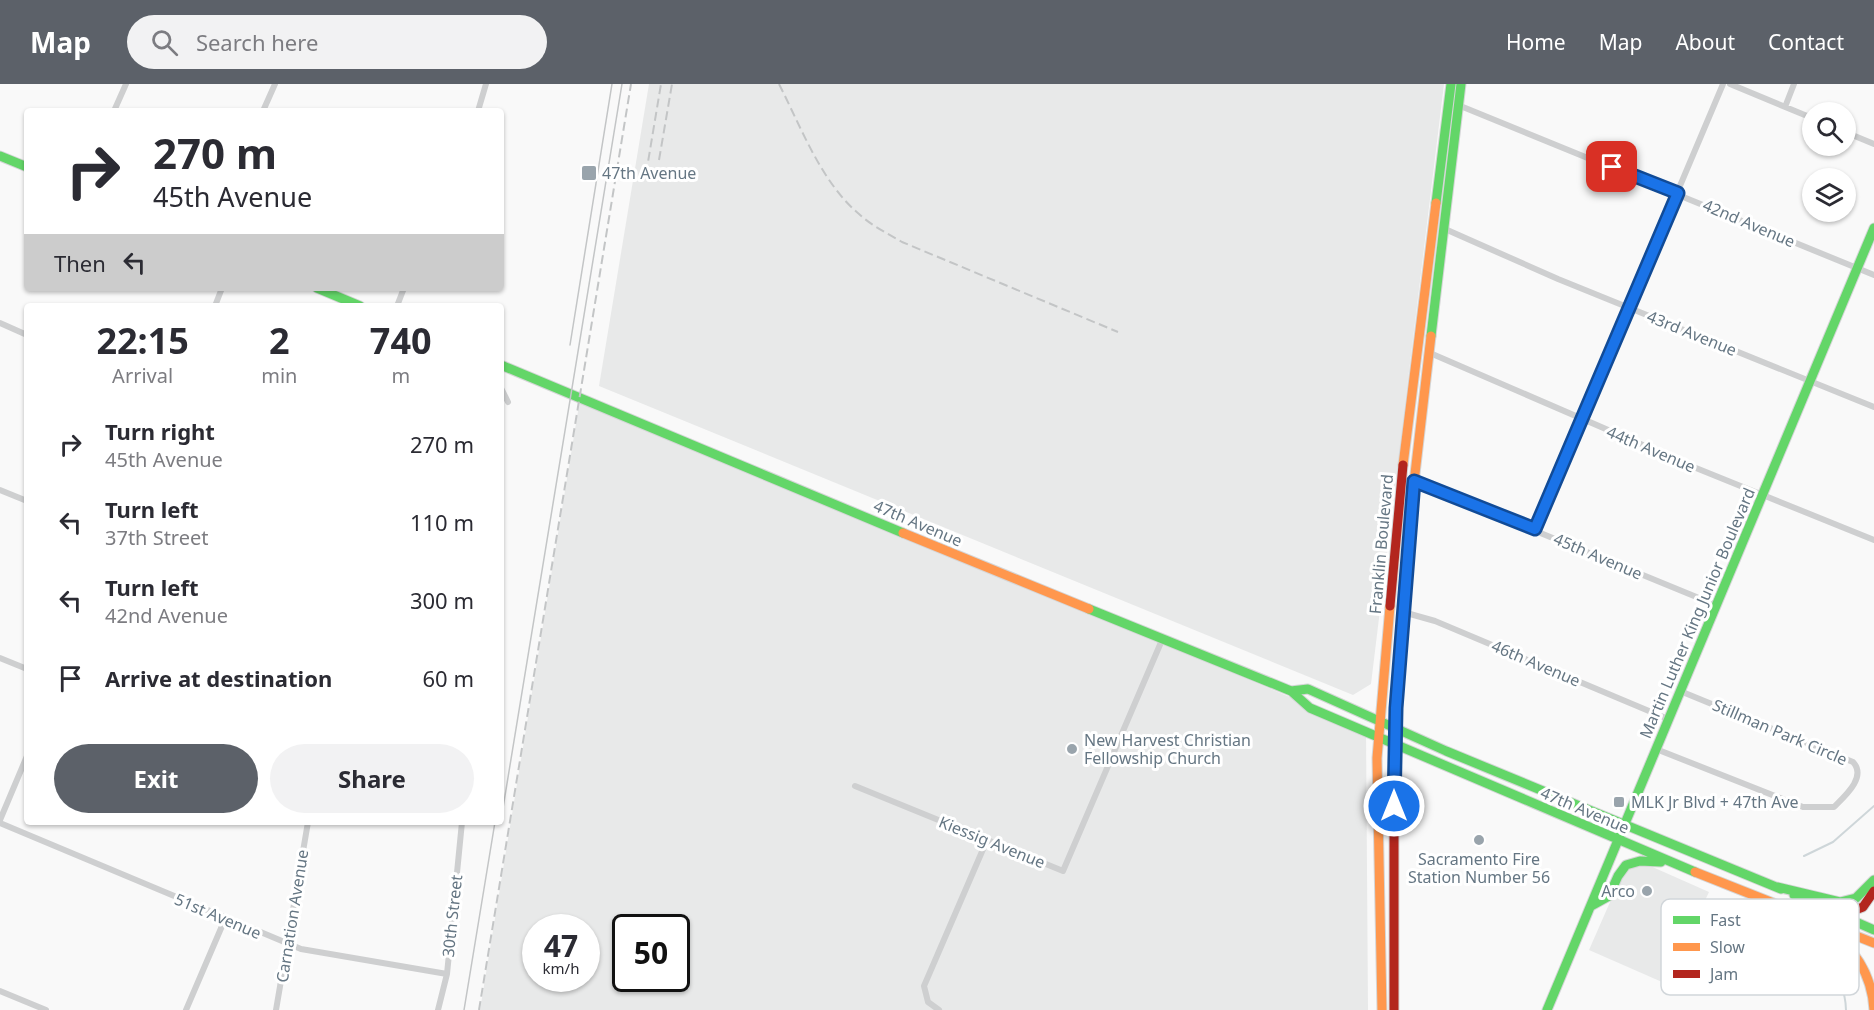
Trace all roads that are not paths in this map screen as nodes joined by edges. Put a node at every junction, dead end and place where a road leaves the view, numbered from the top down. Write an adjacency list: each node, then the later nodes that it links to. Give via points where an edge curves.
1 (126, 84): 11 (street)
2 (275, 84): 12 (street)
3 (486, 84): 13 (street)
4 (1451, 84): 41 (main road, Franklin Boulevard)
5 (1461, 84): 9 (main road, Franklin Boulevard)
6 (1723, 84): 19 (street)
7 (1730, 84): 10 (street)
8 (1794, 84): 10 (street)
9 (1457, 105): 19 (street, 42nd Avenue); 21 (main road, Franklin Boulevard)
10 (1785, 107): 14 (street)
11 (115, 108)
12 (264, 108)
13 (479, 108)
14 (1802, 114)
15 (1856, 137): 16 (street)
16 (1874, 144)
17 (0, 156): 18 (main road)
18 (24, 166)
19 (1678, 193): 22 (street, 42nd Avenue); 26 (street)
20 (1874, 228): 22 (main road, Martin Luther King Junior Boulevard)
21 (1445, 229): 26 (street, 43rd Avenue); 29 (main road, Franklin Boulevard)
22 (1857, 268): 23 (street, 42nd Avenue); 31 (main road, Martin Luther King Junior Boulevard)
23 (1874, 275)
24 (324, 291): 25 (main road)
25 (353, 303)
26 (1629, 308): 31 (street, 43rd Avenue); 35 (street)
27 (0, 323): 28 (street)
28 (24, 334)
29 (1430, 353): 35 (street, 44th Avenue); 36 (main road, Franklin Boulevard)
30 (504, 366): 47 (main road, 47th Avenue)
31 (1811, 381): 34 (street, 43rd Avenue); 39 (main road, Martin Luther King Junior Boulevard)
32 (504, 394): 33 (street)
33 (508, 402)
34 (1874, 407)
35 (1582, 420): 39 (street, 44th Avenue); 42 (street)
36 (1420, 431): 37 (main road, Franklin Boulevard); 41 (main road, via 1411,449 1406,497)
37 (1414, 481): 42 (street, 45th Avenue); 44 (main road, Franklin Boulevard)
38 (0, 489): 40 (street)
39 (1763, 494): 43 (street, 44th Avenue); 45 (main road, Martin Luther King Junior Boulevard)
40 (24, 500)
41 (1399, 514): 44 (main road, via 1400,569); 53 (main road, Franklin Boulevard)
42 (1535, 529): 45 (street, 45th Avenue)
43 (1874, 540)
44 (1405, 585): 46 (main road, Franklin Boulevard)
45 (1716, 605): 51 (main road, Martin Luther King Junior Boulevard)
46 (1403, 612): 52 (street, 46th Avenue, via 1413,612); 54 (main road, Franklin Boulevard)
47 (1162, 640): 50 (main road, 47th Avenue); 64 (street, Kiessig Avenue, via 1063,871)
48 (0, 658): 49 (street)
49 (24, 668)
50 (1291, 691): 53 (main road, 47th Avenue, via 1308,690); 55 (main road, 47th Avenue, via 1310,708)
51 (1680, 691): 52 (main road, Martin Luther King Junior Boulevard); 57 (street, Stillman Park Circle, via 1853,762 1858,778 1834,807 1803,807)
52 (1668, 719): 57 (main road, Martin Luther King Junior Boulevard)
53 (1382, 722): 54 (main road, 47th Avenue); 55 (main road, Franklin Boulevard)
54 (1396, 729): 56 (main road, Franklin Boulevard); 63 (main road, 47th Avenue)
55 (1379, 738): 56 (main road, 47th Avenue); 90 (main road, Franklin Boulevard)
56 (1395, 745): 65 (main road, 47th Avenue); 91 (main road, Franklin Boulevard)
57 (1656, 749): 63 (main road, Martin Luther King Junior Boulevard)
58 (24, 763): 60 (street)
59 (855, 786): 64 (street, Kiessig Avenue)
60 (0, 822): 76 (street, 51st Avenue)
61 (307, 825): 81 (street, Carnation Avenue)
62 (462, 825): 83 (street, 30th Street)
63 (1626, 825): 65 (main road, Martin Luther King Junior Boulevard); 68 (main road, 47th Avenue)
64 (987, 840): 89 (street, via 924,986 928,1002)
65 (1618, 841): 66 (main road, 47th Avenue); 74 (main road, Martin Luther King Junior Boulevard)
66 (1678, 864): 70 (main road, 47th Avenue); 74 (main road, via 1631,861 1622,868 1609,896)
67 (1874, 880): 73 (main road)
68 (1777, 887): 71 (main road, 47th Avenue); 72 (main road)
69 (1874, 891): 75 (main road)
70 (1764, 899)
71 (1805, 899)
72 (1827, 899)
73 (1852, 899)
74 (1591, 906): 92 (main road, Martin Luther King Junior Boulevard)
75 (1859, 910)
76 (225, 919): 81 (street, 51st Avenue); 86 (street)
77 (1859, 923): 78 (main road, 47th Avenue)
78 (1874, 930)
79 (1859, 937): 80 (main road, 47th Avenue)
80 (1874, 943)
81 (287, 945): 83 (street, 51st Avenue); 87 (street, Carnation Avenue)
82 (1859, 957): 93 (main road, via 1872,983)
83 (447, 974): 88 (street, 30th Street)
84 (0, 991): 85 (street)
85 (46, 1010)
86 (186, 1010)
87 (276, 1010)
88 (438, 1010)
89 (939, 1010)
90 (1382, 1010)
91 (1394, 1010)
92 (1548, 1010)
93 (1874, 1010)

